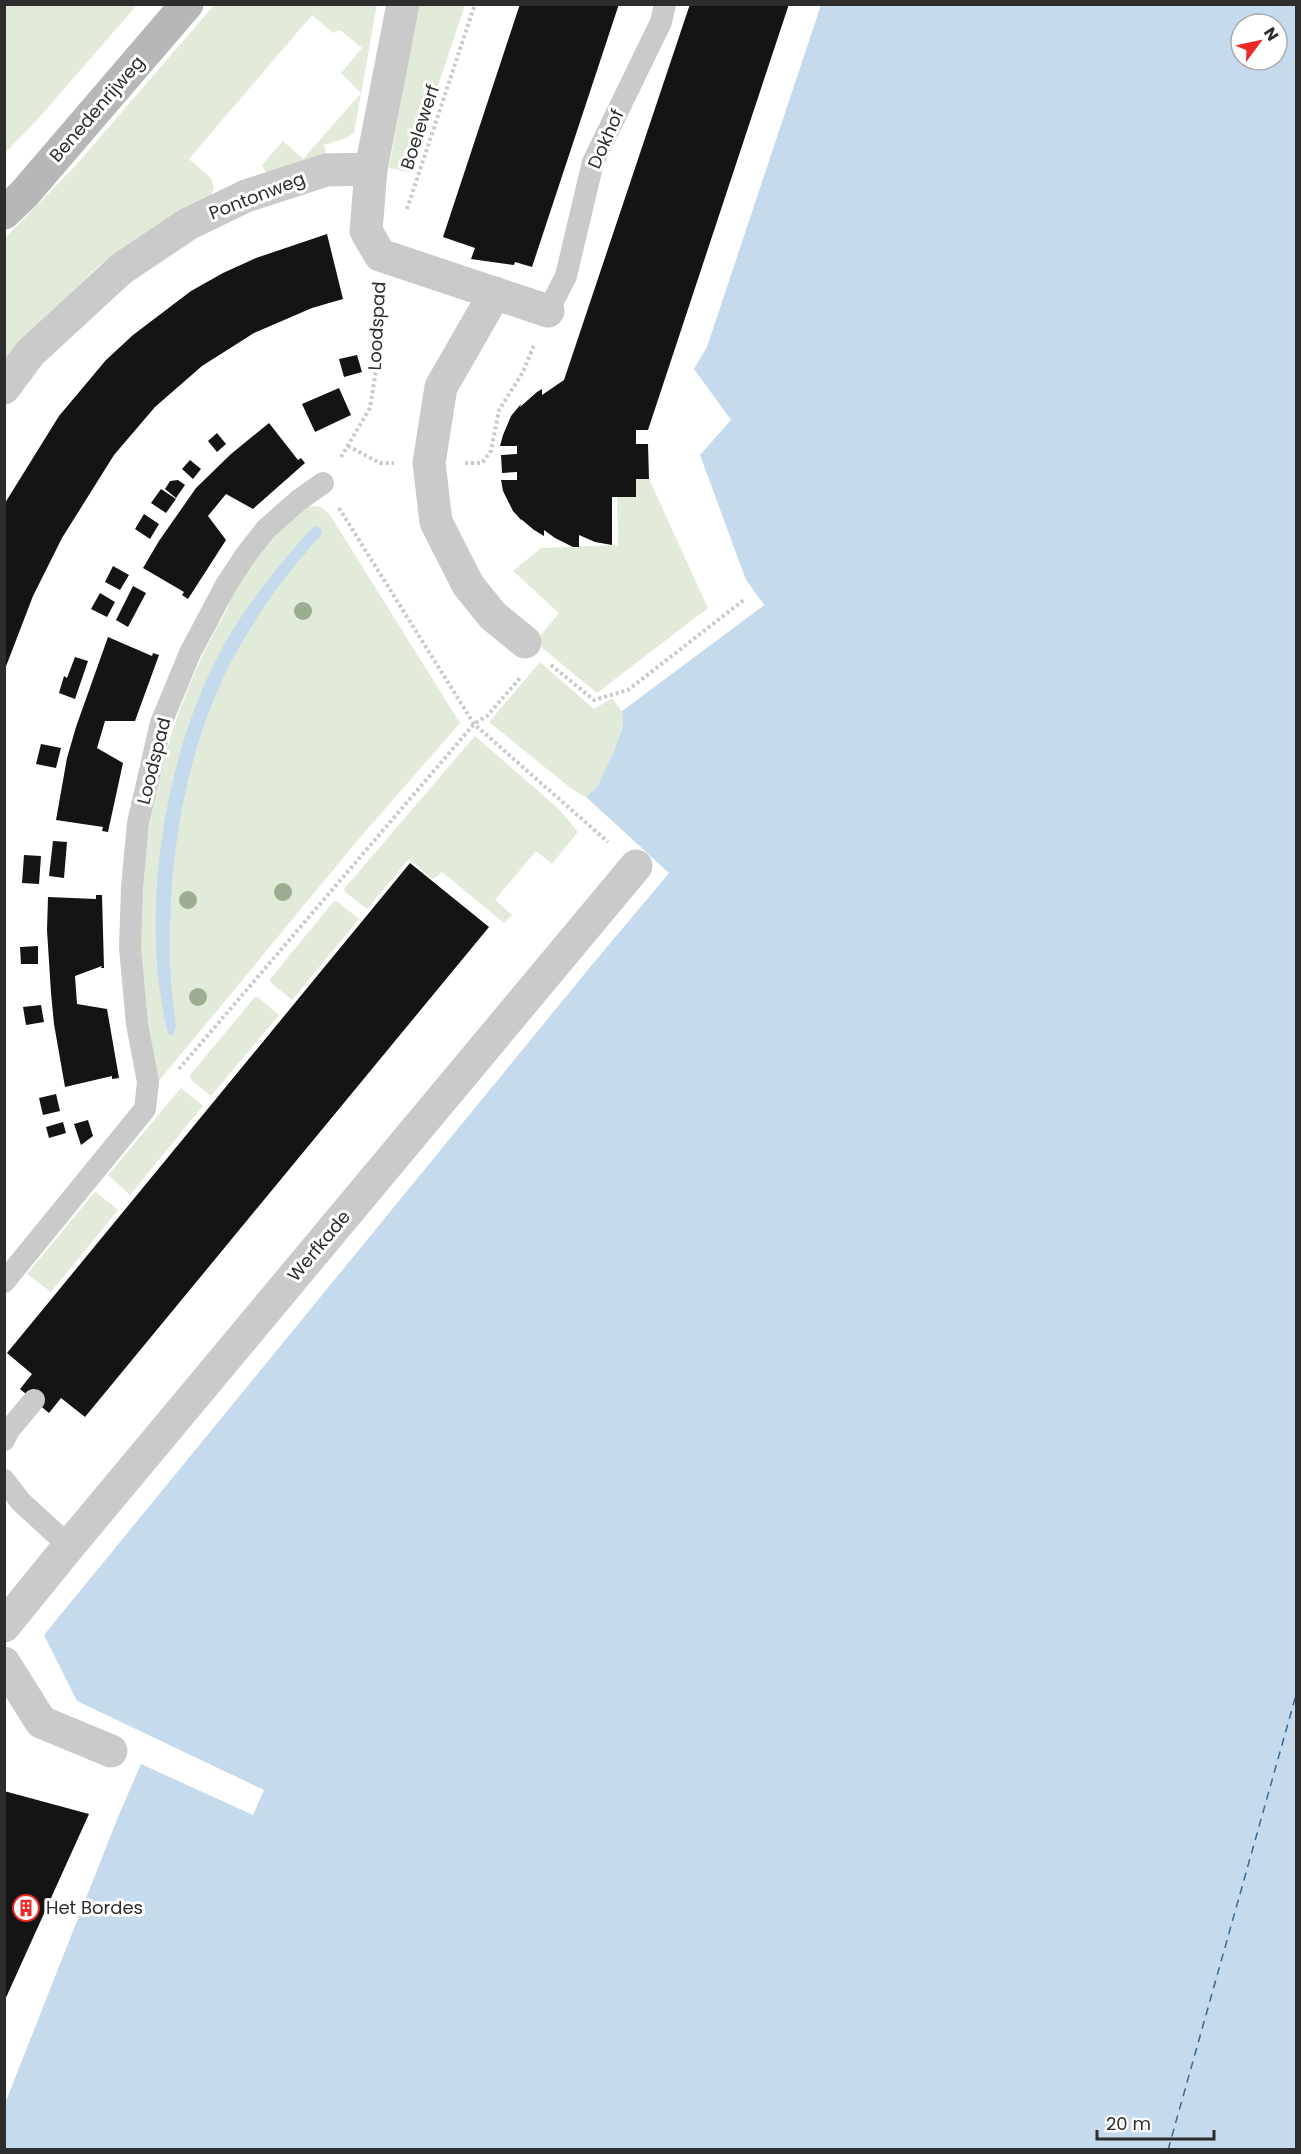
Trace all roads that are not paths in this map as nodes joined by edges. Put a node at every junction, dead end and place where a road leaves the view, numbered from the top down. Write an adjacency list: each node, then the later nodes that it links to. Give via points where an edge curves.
1 (187, 4): 5 (street, Benedenrijweg)
2 (403, 4): 4 (street)
3 (665, 4): 7 (lane, Dokhof, via 661,22 593,162 566,276)
4 (371, 169): 6 (street, via 366,231 386,257); 8 (street, Pontonweg, via 326,170 246,196 188,224 121,268 30,353)
5 (4, 213)
6 (495, 293): 7 (street); 10 (street, via 441,387 429,463 436,522 468,585 493,616)
7 (548, 311)
8 (4, 388)
9 (323, 483): 12 (lane, Loodspad, via 266,529 245,556 190,653 161,723 138,823 132,887 130,948 137,1024 148,1082 146,1109)
10 (532, 648)
11 (636, 866): 16 (street, Werfkade)
12 (4, 1282)
13 (34, 1400): 14 (lane)
14 (4, 1440)
15 (4, 1480): 16 (lane, via 21,1502)
16 (69, 1546): 17 (street, Werfkade)
17 (4, 1626)
18 (4, 1663): 19 (street, via 41,1722)
19 (111, 1751)

